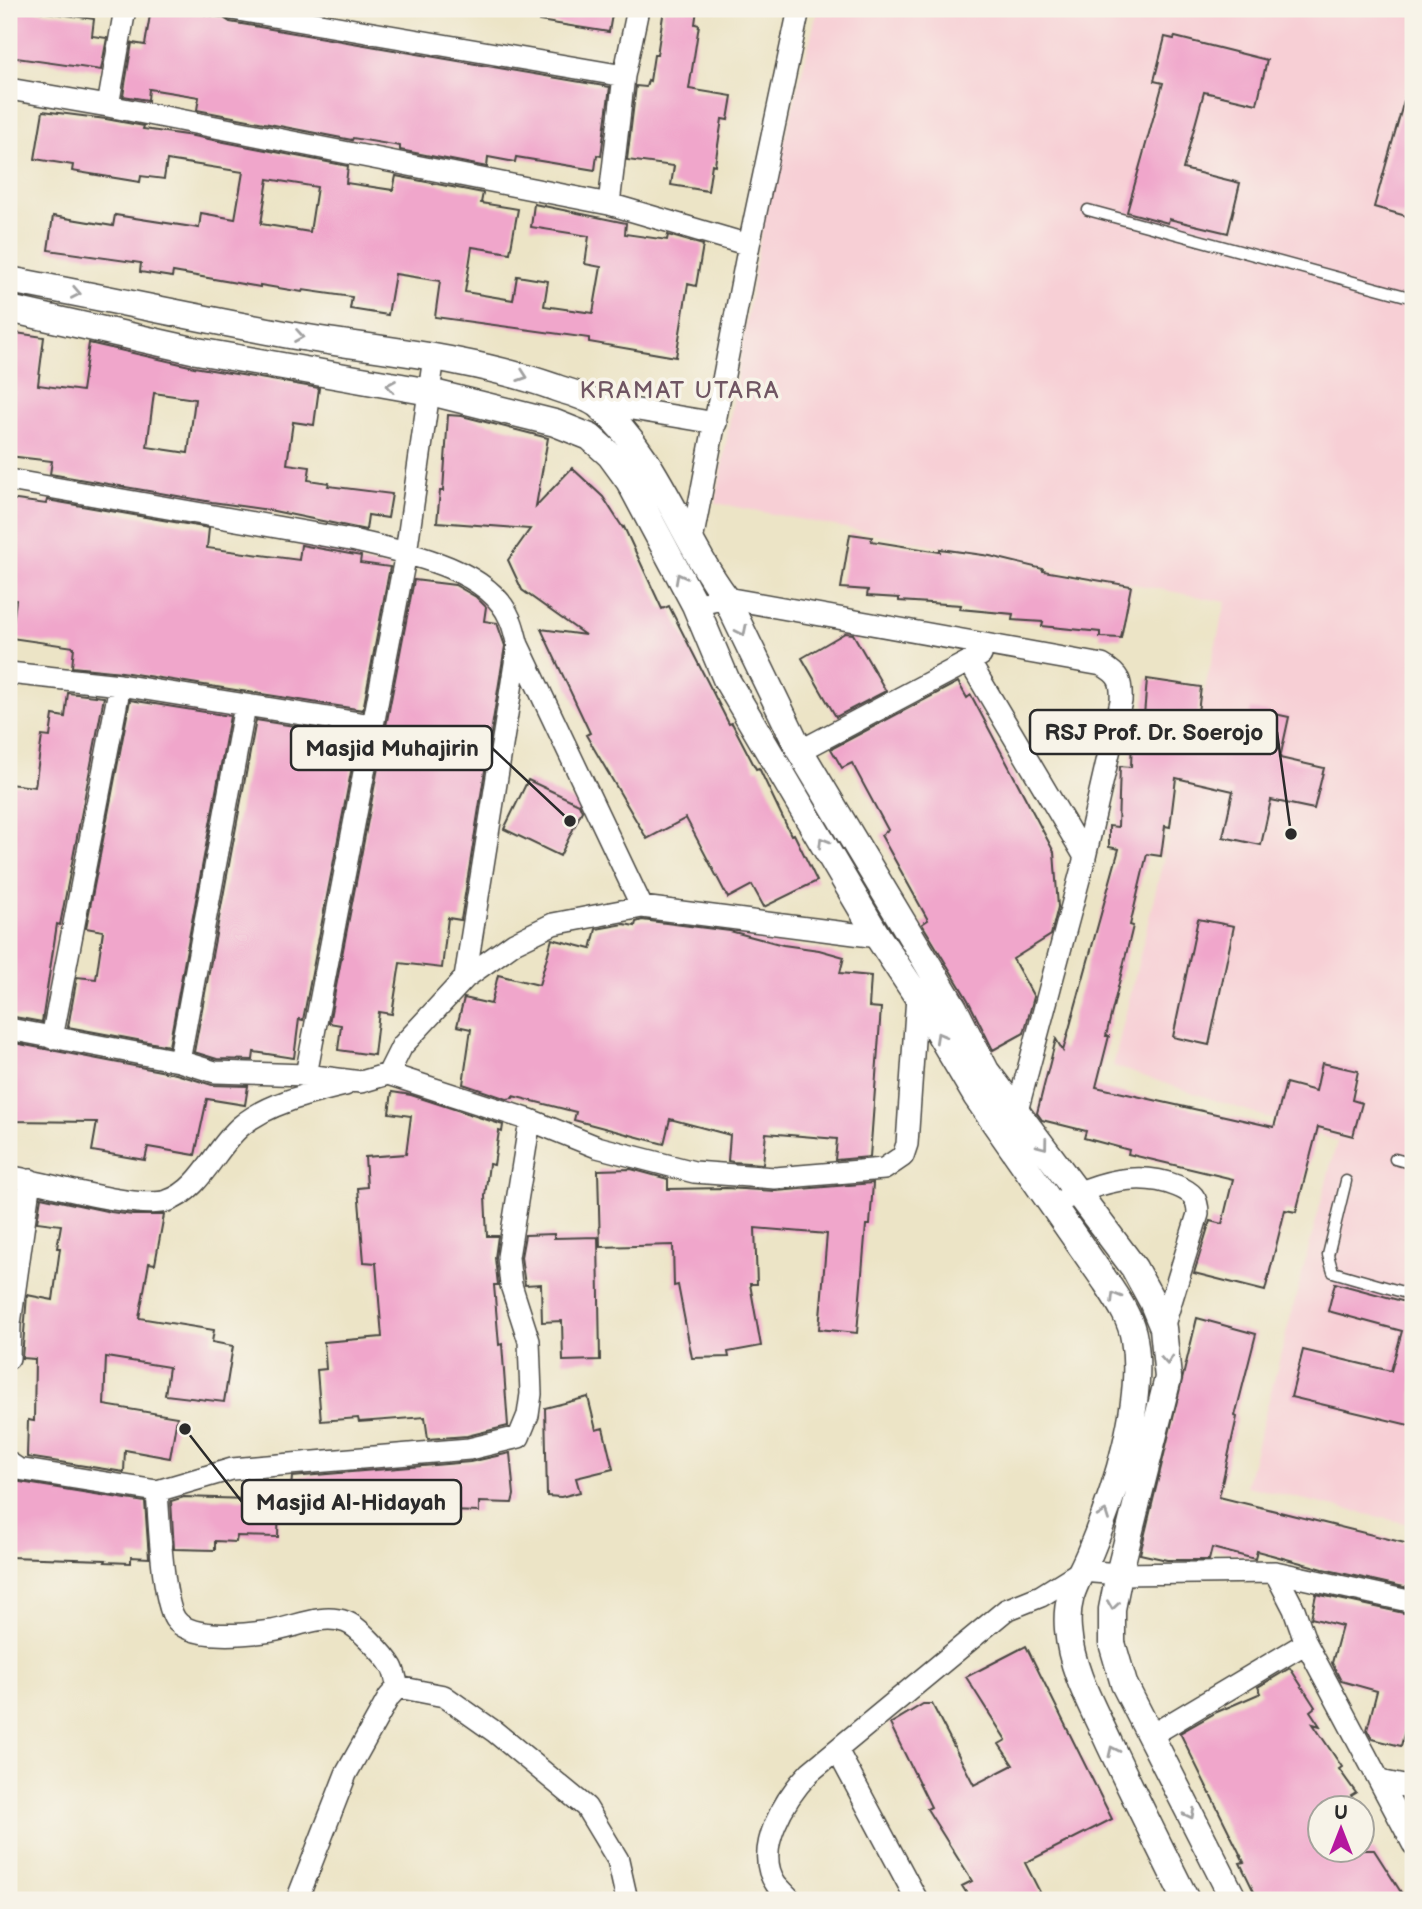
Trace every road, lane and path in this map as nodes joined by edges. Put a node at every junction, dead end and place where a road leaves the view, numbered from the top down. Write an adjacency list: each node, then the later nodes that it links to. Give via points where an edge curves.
1 (125, 9): 7 (street)
2 (232, 9): 5 (street)
3 (638, 9): 5 (street)
4 (799, 9): 10 (street)
5 (624, 76): 8 (street)
6 (9, 89): 7 (street)
7 (108, 106): 8 (street)
8 (608, 204): 10 (street)
9 (1088, 210): 12 (lane)
10 (749, 245): 17 (street)
11 (9, 281): 14 (street, one-way to 14, via 287,334)
12 (1413, 299)
13 (9, 309): 15 (street, one-way to 13, via 197,351)
14 (434, 356): 15 (street); 16 (street, one-way to 16, via 513,373)
15 (430, 393): 20 (street); 22 (street, one-way to 15, via 629,481 590,437)
16 (596, 403): 17 (street); 19 (street, via 632,440)
17 (716, 423): 19 (street)
18 (9, 481): 20 (street)
19 (692, 541): 21 (street)
20 (406, 553): 23 (street, via 469,576 499,601 510,618); 29 (street)
21 (726, 598): 22 (street); 24 (street); 30 (street, one-way to 30)
22 (695, 606): 33 (street, one-way to 22, via 726,679)
23 (517, 645): 32 (street); 34 (street)
24 (999, 647): 25 (street); 31 (street, via 1102,665 1116,672 1122,683)
25 (969, 661): 30 (street); 31 (street)
26 (9, 673): 27 (street)
27 (120, 685): 28 (street); 37 (street)
28 (245, 706): 29 (street); 38 (street)
29 (372, 725): 40 (street)
30 (800, 751): 43 (street, via 954,1008)
31 (1085, 857): 43 (street)
32 (642, 907): 33 (street); 34 (street, via 552,924 514,943)
33 (878, 937): 35 (street)
34 (465, 978): 39 (street, via 402,1046)
35 (918, 996): 42 (street, via 907,1144 903,1156 884,1169 775,1178 694,1172 597,1147); 43 (street, one-way to 35, via 950,1054)
36 (9, 1029): 37 (street)
37 (52, 1038): 38 (street)
38 (179, 1061): 40 (street, via 215,1072)
39 (388, 1073): 41 (street); 42 (street)
40 (306, 1075): 41 (street)
41 (361, 1082): 46 (street, via 279,1105 242,1125 190,1189 166,1201 132,1202)
42 (530, 1120): 54 (street, via 508,1257 511,1285 529,1341 531,1394 519,1437 469,1449 232,1469)
43 (1008, 1120): 48 (street, one-way to 48); 49 (street)
44 (1395, 1159): 45 (lane)
45 (1413, 1164)
46 (19, 1178): 52 (street)
47 (1346, 1181): 50 (lane, via 1328,1255 1333,1272)
48 (1078, 1191): 49 (street); 51 (street, via 1134,1269); 51 (street, via 1134,1178 1166,1183 1194,1196 1198,1214)
49 (1052, 1206): 55 (street, one-way to 49, via 1112,1495 1127,1433 1137,1383 1134,1338 1106,1282)
50 (1413, 1295)
51 (1163, 1328): 57 (street, one-way to 57, via 1168,1378)
52 (9, 1358)
53 (9, 1463): 54 (street, via 18,1469)
54 (157, 1491): 60 (street, via 162,1553 176,1621 193,1631 216,1635 273,1631 327,1618 347,1622 363,1634)
55 (1081, 1571): 57 (street); 62 (street, via 1006,1610); 70 (street, one-way to 55, via 1076,1672 1068,1629 1069,1594)
56 (1275, 1572): 57 (street); 58 (street); 59 (street)
57 (1119, 1574): 61 (street, one-way to 61, via 1112,1643 1124,1684)
58 (1413, 1602)
59 (1306, 1643): 61 (street); 63 (street)
60 (395, 1677): 66 (street, via 389,1697 346,1774); 67 (street, via 444,1696 586,1807 618,1860)
61 (1150, 1736): 71 (street, one-way to 71)
62 (837, 1750): 68 (street, via 793,1790 771,1834 769,1861 775,1883); 69 (street)
63 (1380, 1781): 64 (street); 65 (street)
64 (1413, 1788)
65 (1413, 1843)
66 (297, 1900)
67 (627, 1900)
68 (791, 1900)
69 (917, 1900)
70 (1186, 1900)
71 (1234, 1900)

